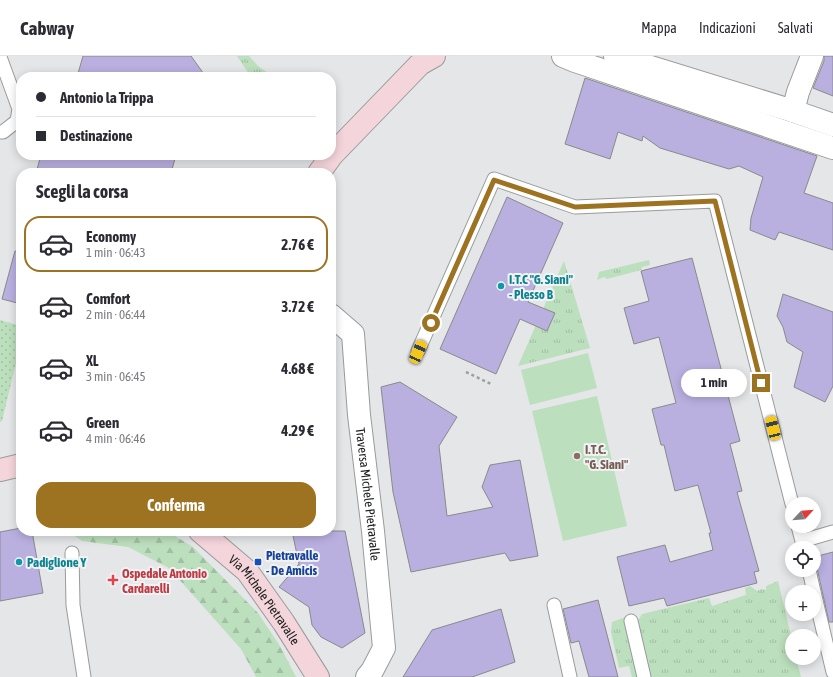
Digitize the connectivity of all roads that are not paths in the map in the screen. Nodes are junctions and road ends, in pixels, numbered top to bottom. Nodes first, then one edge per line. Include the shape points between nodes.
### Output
1 (434, 56) edge
2 (563, 56) edge
3 (615, 56) edge
4 (812, 56) edge
5 (0, 57) edge
6 (16, 101) edge
7 (793, 111) junction
8 (16, 122) edge
9 (833, 125) edge
10 (0, 132) edge
11 (833, 148) edge
12 (336, 151) edge
13 (336, 319) edge
14 (336, 328) edge
15 (418, 352) dead end
16 (16, 466) edge
17 (0, 470) edge
18 (790, 497) edge
19 (833, 532) edge
20 (206, 536) edge
21 (810, 541) edge
22 (72, 553) dead end
23 (554, 606) dead end
24 (631, 620) dead end
25 (821, 621) edge
26 (833, 672) edge
27 (84, 677) edge
28 (318, 677) edge
29 (361, 677) edge
30 (367, 677) edge
31 (570, 677) edge
32 (644, 677) edge

1 - 12 main road via 420,64
2 - 11 street
3 - 7 street
4 - 7 street
5 - 6 lane
7 - 9 street
8 - 10 lane
13 - 30 street, Traversa Michele Pietravalle via 353,334 384,648
14 - 29 street, Traversa Michele Pietravalle via 347,337 380,648
15 - 18 lane via 494,180 575,207 715,201
16 - 17 main road
19 - 21 lane
20 - 28 main road, Via Michele Pietravalle via 247,572 284,623
22 - 27 lane via 73,605
23 - 31 lane
24 - 32 lane
25 - 26 lane

